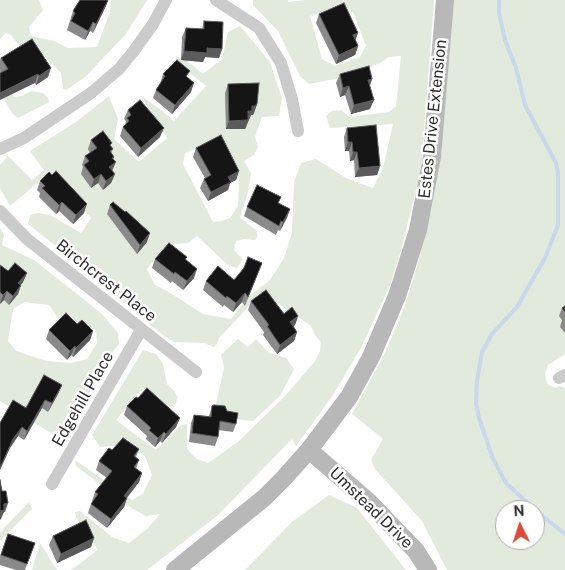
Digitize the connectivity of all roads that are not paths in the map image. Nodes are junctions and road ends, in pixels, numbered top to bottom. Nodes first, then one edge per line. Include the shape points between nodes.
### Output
1 (166, 0) edge
2 (216, 0) edge
3 (445, 0) edge
4 (298, 131) dead end
5 (0, 149) edge
6 (0, 211) edge
7 (142, 330) junction
8 (196, 372) dead end
9 (309, 450) junction
10 (52, 484) dead end
11 (175, 570) edge
12 (428, 570) edge

1 - 5 street via 134,52 119,68 91,93 24,138
2 - 4 street via 259,28 281,63
3 - 9 main road, Estes Drive Extension via 432,157 418,230 398,296 371,357 349,397
6 - 7 street, Birchcrest Place via 27,239
7 - 8 street, Birchcrest Place
7 - 10 street, Edgehill Place
9 - 11 main road, Estes Drive Extension via 264,498
9 - 12 main road, Umstead Drive via 369,502 416,551

